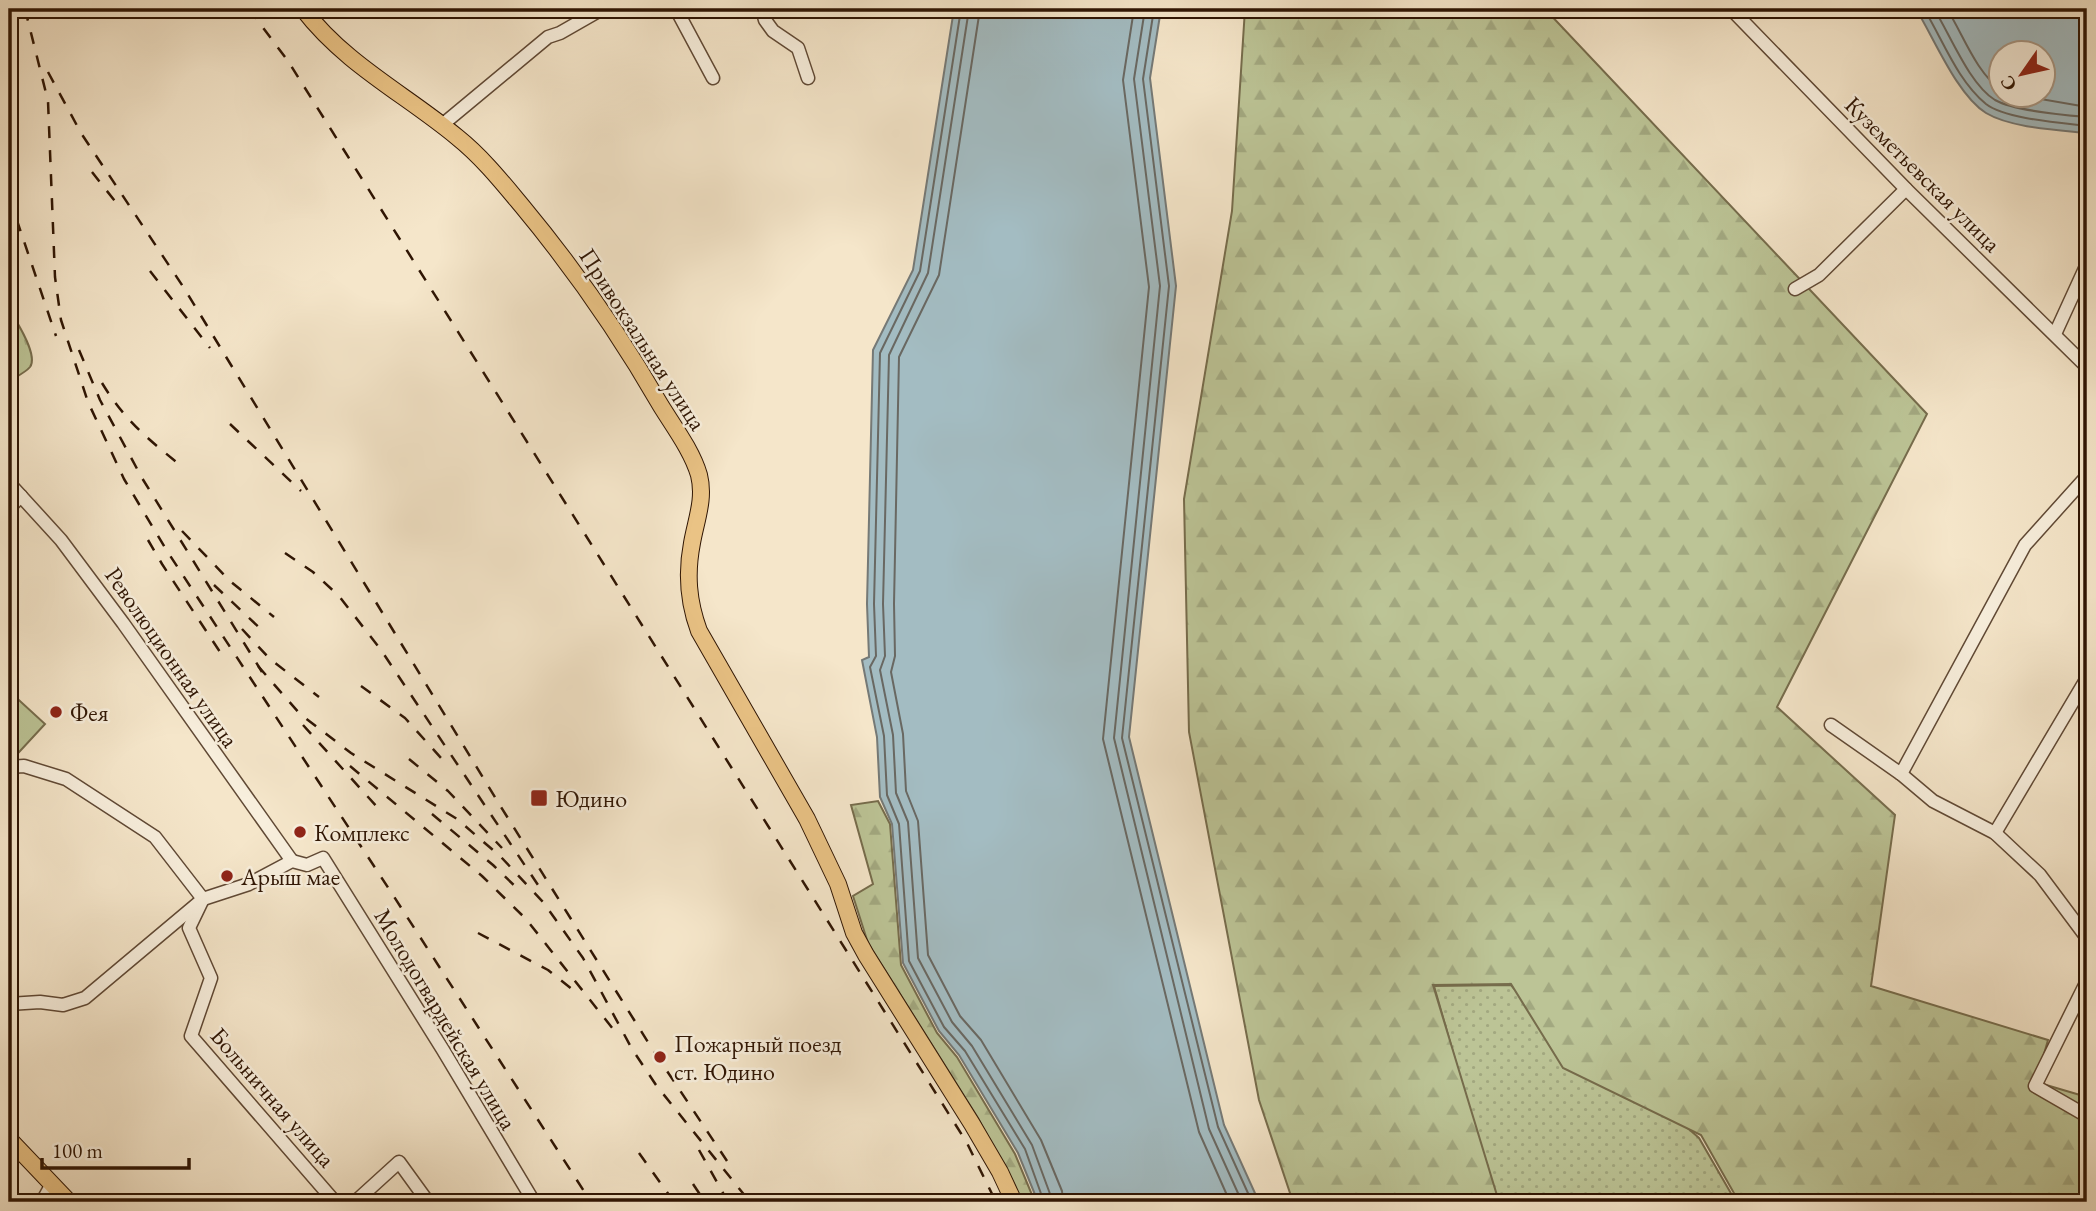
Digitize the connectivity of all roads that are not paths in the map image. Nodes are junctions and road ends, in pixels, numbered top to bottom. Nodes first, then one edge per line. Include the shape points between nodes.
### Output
1 (303, 9) edge
2 (602, 9) edge
3 (676, 9) edge
4 (762, 9) edge
5 (1731, 9) edge
6 (713, 78) dead end
7 (808, 78) dead end
8 (442, 125) junction
9 (1906, 189) junction
10 (2087, 264) edge
11 (1795, 289) dead end
12 (2055, 334) junction
13 (2087, 367) edge
14 (2087, 476) edge
15 (9, 483) edge
16 (21, 496) junction
17 (9, 508) edge
18 (2087, 678) edge
19 (1831, 725) dead end
20 (9, 767) edge
21 (1901, 774) junction
22 (1995, 833) junction
23 (292, 862) junction
24 (203, 899) junction
25 (2087, 938) edge
26 (2087, 981) edge
27 (9, 1004) edge
28 (2087, 1116) edge
29 (9, 1139) edge
30 (52, 1184) junction
31 (41, 1202) edge
32 (69, 1202) edge
33 (335, 1202) edge
34 (355, 1202) edge
35 (428, 1202) edge
36 (534, 1202) edge
37 (1014, 1202) edge

1 - 8 main road, Привокзальная улица via 360,66
2 - 8 street via 548,37
3 - 6 street
4 - 7 street via 773,31 798,48
5 - 9 street, Куземетьевская улица
8 - 37 main road, Привокзальная улица via 492,170 568,261 611,323 691,458 699,475 701,505 690,551 688,587 699,631 807,819 866,956 972,1124
9 - 11 street via 1819,275
9 - 12 street, Куземетьевская улица
10 - 12 street
12 - 13 street, Куземетьевская улица
14 - 21 street via 2025,545
15 - 16 street, Революционная улица
16 - 17 street
16 - 23 street, Революционная улица via 61,540 123,623
18 - 22 street
19 - 21 street
20 - 24 street via 24,766 66,779 155,838
21 - 22 street via 1933,800
22 - 25 street via 2040,875
23 - 24 street via 249,884
23 - 36 street, Молодогвардейская улица via 307,865 323,858
24 - 27 street via 85,998 63,1005
24 - 33 street, Больничная улица via 189,928 211,978 191,1036
26 - 28 street via 2035,1086
29 - 30 main road
30 - 31 street
30 - 32 main road
34 - 35 street via 399,1162

